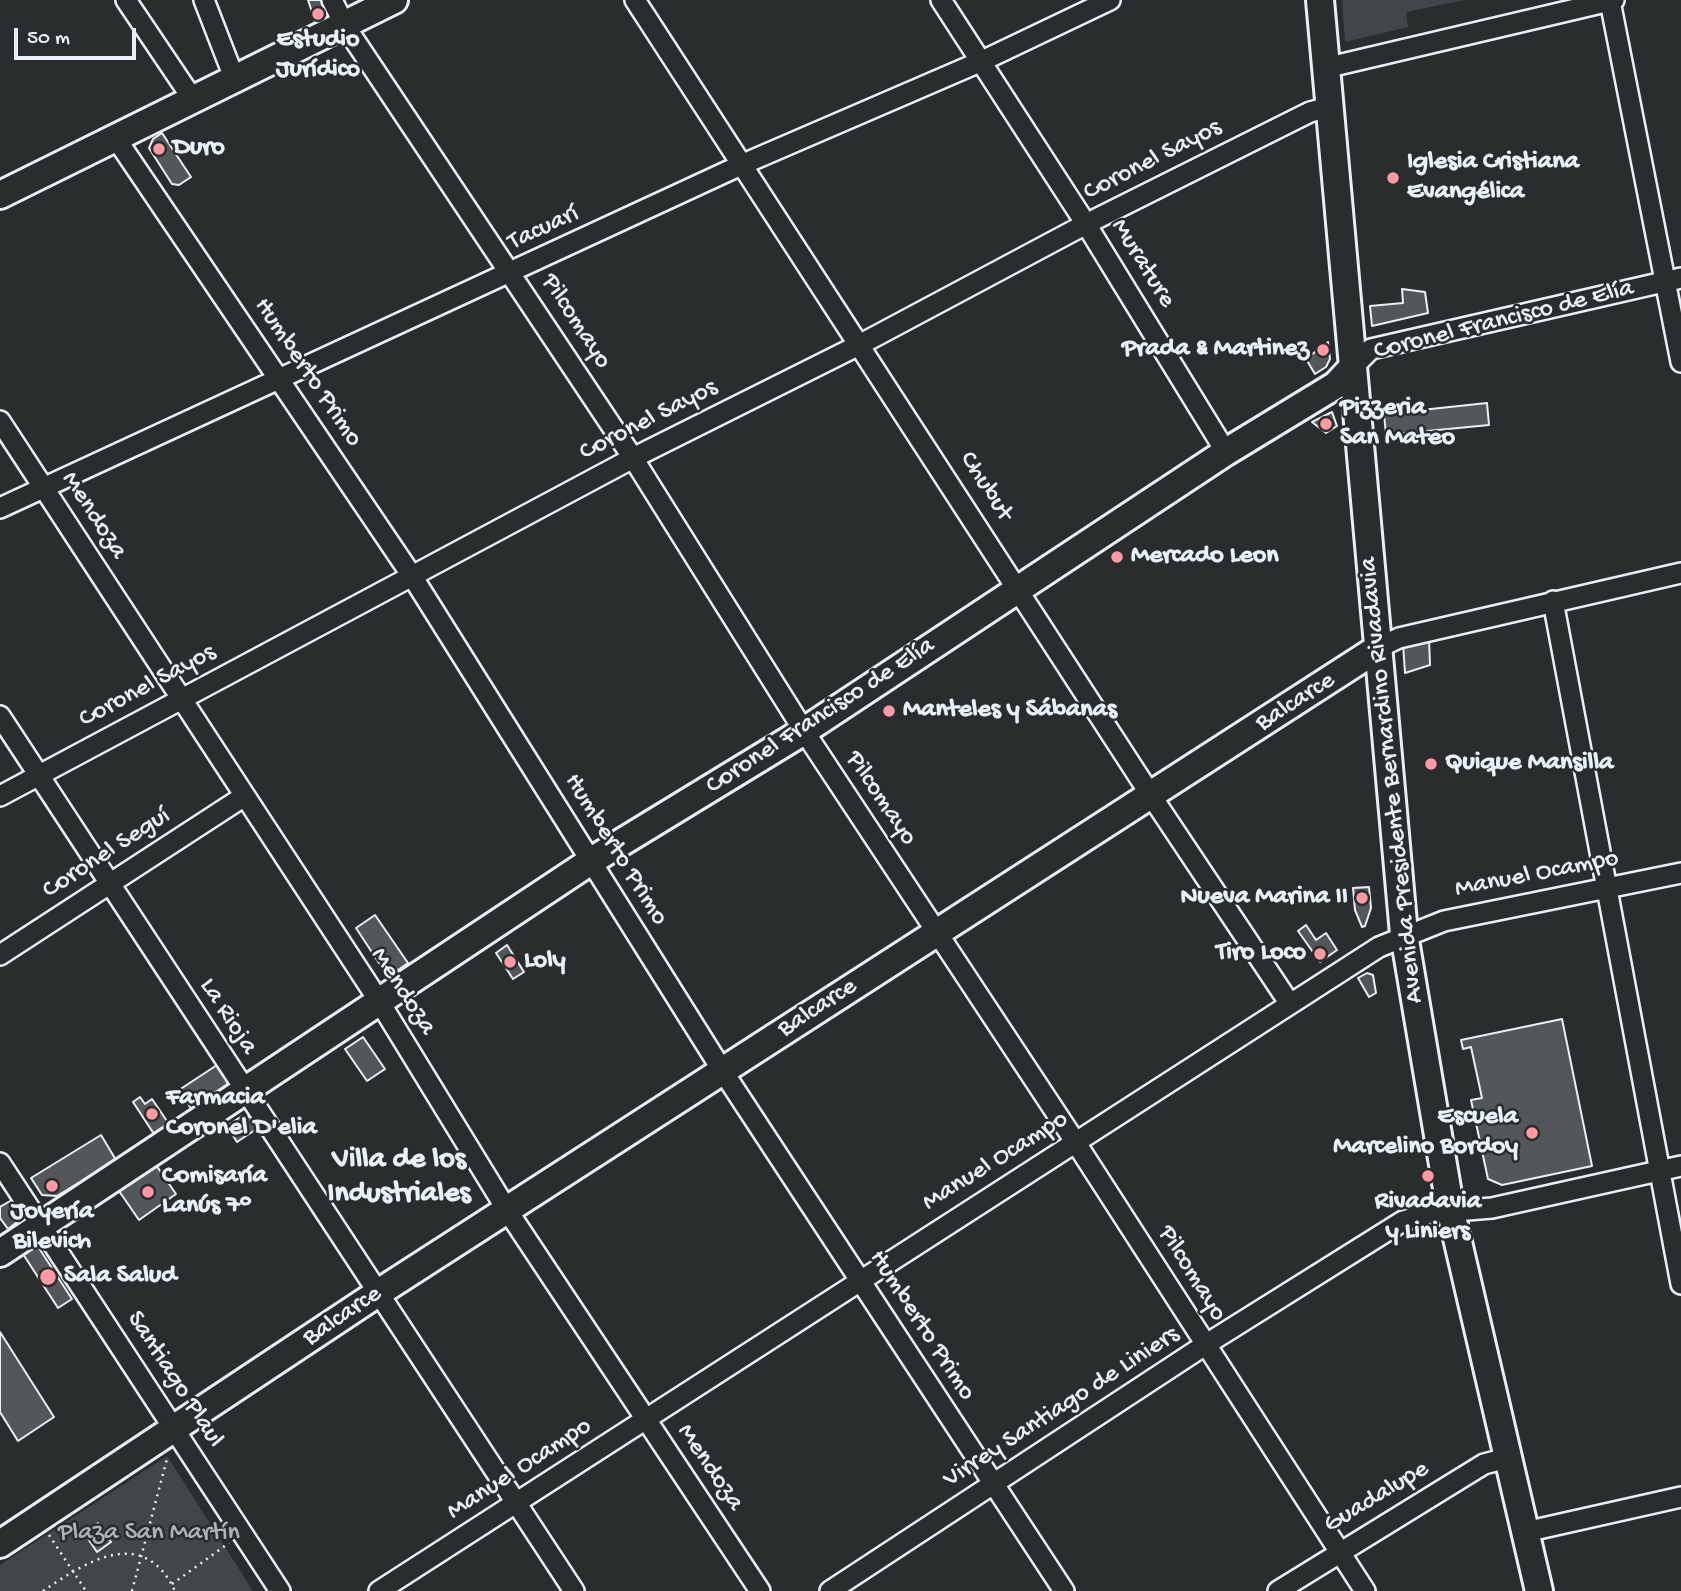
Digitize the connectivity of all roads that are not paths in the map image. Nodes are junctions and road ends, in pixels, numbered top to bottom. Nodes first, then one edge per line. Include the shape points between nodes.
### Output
1 (126, 0) edge
2 (204, 0) edge
3 (332, 0) edge
4 (394, 0) edge
5 (635, 0) edge
6 (941, 0) edge
7 (1110, 0) edge
8 (1320, 0) edge
9 (1612, 0) edge
10 (345, 26) junction
11 (982, 61) junction
12 (1325, 68) junction
13 (235, 80) junction
14 (194, 101) junction
15 (1329, 107) junction
16 (117, 140) junction
17 (741, 165) junction
18 (0, 195) edge
19 (1086, 224) junction
20 (512, 273) junction
21 (1673, 280) edge
22 (861, 344) junction
23 (1681, 362) edge
24 (1351, 369) junction
25 (280, 380) junction
26 (0, 421) edge
27 (1226, 452) junction
28 (633, 458) junction
29 (43, 488) junction
30 (0, 508) edge
31 (1681, 573) edge
32 (412, 576) junction
33 (1020, 589) junction
34 (1553, 601) junction
35 (1380, 647) junction
36 (180, 700) junction
37 (0, 716) edge
38 (804, 731) junction
39 (38, 775) junction
40 (0, 796) edge
41 (243, 797) junction
42 (1152, 797) junction
43 (591, 861) junction
44 (1681, 873) edge
45 (108, 884) junction
46 (1606, 888) junction
47 (937, 933) junction
48 (1404, 934) junction
49 (0, 955) edge
50 (379, 1002) junction
51 (1290, 1004) junction
52 (722, 1070) junction
53 (245, 1092) junction
54 (1076, 1143) junction
55 (0, 1163) edge
56 (1681, 1166) edge
57 (1659, 1171) junction
58 (507, 1210) junction
59 (1451, 1212) junction
60 (42, 1226) junction
61 (0, 1253) edge
62 (859, 1280) junction
63 (1681, 1284) edge
64 (378, 1293) junction
65 (1205, 1345) junction
66 (646, 1420) junction
67 (175, 1430) junction
68 (1507, 1458) junction
69 (994, 1485) junction
70 (1681, 1497) edge
71 (516, 1505) junction
72 (1525, 1532) junction
73 (0, 1544) edge
74 (1339, 1552) junction
75 (280, 1591) edge
76 (379, 1591) edge
77 (573, 1591) edge
78 (760, 1591) edge
79 (830, 1591) edge
80 (1064, 1591) edge
81 (1278, 1591) edge
82 (1365, 1591) edge
83 (1539, 1591) edge

1 - 14 street
2 - 13 street
3 - 10 street, Pilcomayo
4 - 10 street
5 - 17 street, Chubut
6 - 11 street, Murature
7 - 11 street, Tacuarí
8 - 12 street, Avenida Presidente Bernardino Rivadavia
9 - 12 street
9 - 21 street
10 - 13 street
10 - 20 street, Pilcomayo
11 - 17 street, Tacuarí
11 - 19 street, Murature
12 - 15 street, Avenida Presidente Bernardino Rivadavia
13 - 14 street
14 - 16 street
15 - 19 street, Coronel Sayos via 1310,111
15 - 24 street, Avenida Presidente Bernardino Rivadavia
16 - 18 street
16 - 25 street, Humberto Primo
17 - 20 street, Tacuarí
17 - 22 street, Chubut
19 - 22 street, Coronel Sayos
19 - 27 street, Murature
20 - 25 street, Tacuarí
20 - 28 street, Pilcomayo
21 - 23 street
21 - 24 street, Coronel Francisco de Elía via 1371,349
22 - 28 street, Coronel Sayos
22 - 33 street, Chubut
24 - 27 street, Coronel Francisco de Elía via 1336,384
24 - 35 street, Avenida Presidente Bernardino Rivadavia
25 - 29 street, Tacuarí
25 - 32 street, Humberto Primo
26 - 29 street, Mendoza
27 - 33 street, Coronel Francisco de Elía
28 - 32 street, Coronel Sayos
28 - 38 street, Pilcomayo
29 - 30 street, Tacuarí
29 - 36 street, Mendoza
31 - 34 street, Balcarce
32 - 36 street, Coronel Sayos
32 - 43 street, Humberto Primo
33 - 38 street, Coronel Francisco de Elía
33 - 42 street, Chubut
34 - 35 street, Balcarce via 1399,638
34 - 46 street
35 - 42 street, Balcarce
35 - 48 street, Avenida Presidente Bernardino Rivadavia
36 - 39 street, Coronel Sayos
36 - 41 street, Mendoza
37 - 39 street, La Rioja
38 - 43 street, Coronel Francisco de Elía
38 - 47 street, Pilcomayo
39 - 40 street, Coronel Sayos
39 - 45 street, La Rioja
41 - 45 street, Coronel Seguí
41 - 50 street, Mendoza
42 - 47 street, Balcarce
42 - 51 street, Chubut
43 - 50 street, Coronel Francisco de Elía
43 - 52 street, Humberto Primo
44 - 46 street, Manuel Ocampo
45 - 49 street, Coronel Seguí
45 - 53 street, La Rioja
46 - 48 street, Manuel Ocampo via 1444,921
46 - 57 street
47 - 52 street, Balcarce
47 - 54 street, Pilcomayo
48 - 51 street, Manuel Ocampo
48 - 59 street, Avenida Presidente Bernardino Rivadavia
50 - 53 street, Coronel Francisco de Elía
50 - 58 street, Mendoza
51 - 54 street, Manuel Ocampo
52 - 58 street, Balcarce
52 - 62 street, Humberto Primo
53 - 60 street, Coronel Francisco de Elía
53 - 64 street, La Rioja
54 - 62 street, Manuel Ocampo
54 - 65 street, Pilcomayo
55 - 60 street, Santiago Plaul
56 - 57 street, Virrey Santiago de Liniers
57 - 59 street, Virrey Santiago de Liniers via 1492,1208
57 - 63 street
58 - 64 street, Balcarce
58 - 66 street, Mendoza
59 - 65 street, Virrey Santiago de Liniers via 1403,1221
59 - 68 street, Avenida Presidente Bernardino Rivadavia
60 - 61 street, Coronel Francisco de Elía
60 - 67 street, Santiago Plaul
62 - 66 street, Manuel Ocampo
62 - 69 street, Humberto Primo
64 - 67 street, Balcarce
64 - 71 street, La Rioja
65 - 69 street, Virrey Santiago de Liniers
65 - 74 street, Pilcomayo
66 - 71 street, Manuel Ocampo
66 - 78 street, Mendoza
67 - 73 street, Balcarce
67 - 75 street, Santiago Plaul
68 - 72 street, Avenida Presidente Bernardino Rivadavia
68 - 74 street, Guadalupe via 1484,1464
69 - 79 street, Virrey Santiago de Liniers
69 - 80 street, Humberto Primo
70 - 72 street
71 - 76 street, Manuel Ocampo
71 - 77 street, La Rioja
72 - 83 street, Avenida Presidente Bernardino Rivadavia
74 - 81 street, Guadalupe
74 - 82 street, Pilcomayo

